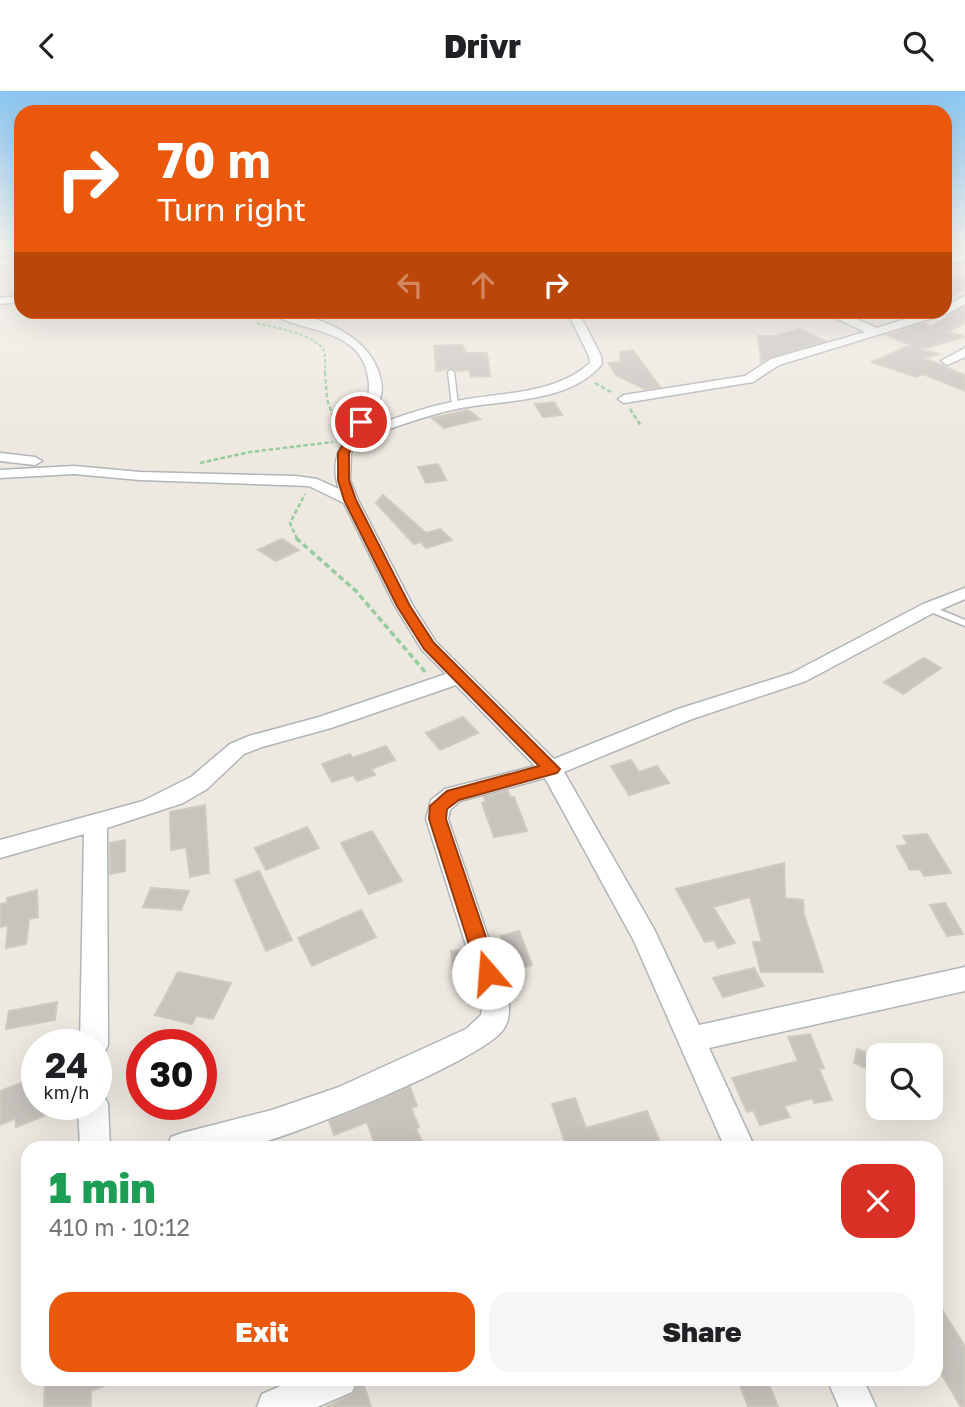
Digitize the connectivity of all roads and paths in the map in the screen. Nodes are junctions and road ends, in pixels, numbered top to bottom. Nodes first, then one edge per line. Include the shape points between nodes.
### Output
1 (269, 319) edge
2 (274, 319) edge
3 (577, 319) edge
4 (844, 319) edge
5 (917, 319) edge
6 (876, 331) junction
7 (965, 352) edge
8 (947, 361) dead end
9 (451, 372) dead end
10 (624, 399) dead end
11 (455, 405) junction
12 (352, 437) junction
13 (0, 457) edge
14 (193, 465) dead end
15 (74, 470) junction
16 (0, 474) edge
17 (312, 482) junction
18 (350, 500) junction
19 (965, 593) edge
20 (929, 608) junction
21 (965, 623) edge
22 (447, 681) junction
23 (551, 769) junction
24 (96, 823) junction
25 (0, 849) edge
26 (965, 979) edge
27 (94, 1029) edge
28 (689, 1040) junction
29 (94, 1120) edge
30 (95, 1141) edge
31 (210, 1141) edge
32 (737, 1141) edge
33 (323, 1386) edge
34 (848, 1386) edge
35 (275, 1407) edge
36 (858, 1407) edge

1 - 14 path via 324,352 327,399 341,440
2 - 12 street via 340,333 369,361 375,395
3 - 11 street via 595,356 590,371 551,387
4 - 6 street
5 - 6 street
6 - 10 street via 775,362 749,379
7 - 8 street
9 - 11 lane
11 - 12 street
12 - 18 street via 342,465
13 - 15 street via 51,461
15 - 16 street
15 - 17 street
17 - 18 street
17 - 22 path via 290,523 298,540
18 - 22 street
19 - 20 street
20 - 21 lane
20 - 23 street via 799,677 685,714
22 - 23 street
22 - 24 street via 256,741 237,749 200,783 175,797
23 - 28 street via 645,937
23 - 31 street via 453,795 439,806 437,819 496,999 494,1021 476,1038 344,1099
24 - 25 street
24 - 27 street
26 - 28 street
28 - 32 street
29 - 30 street
33 - 35 street
34 - 36 street

